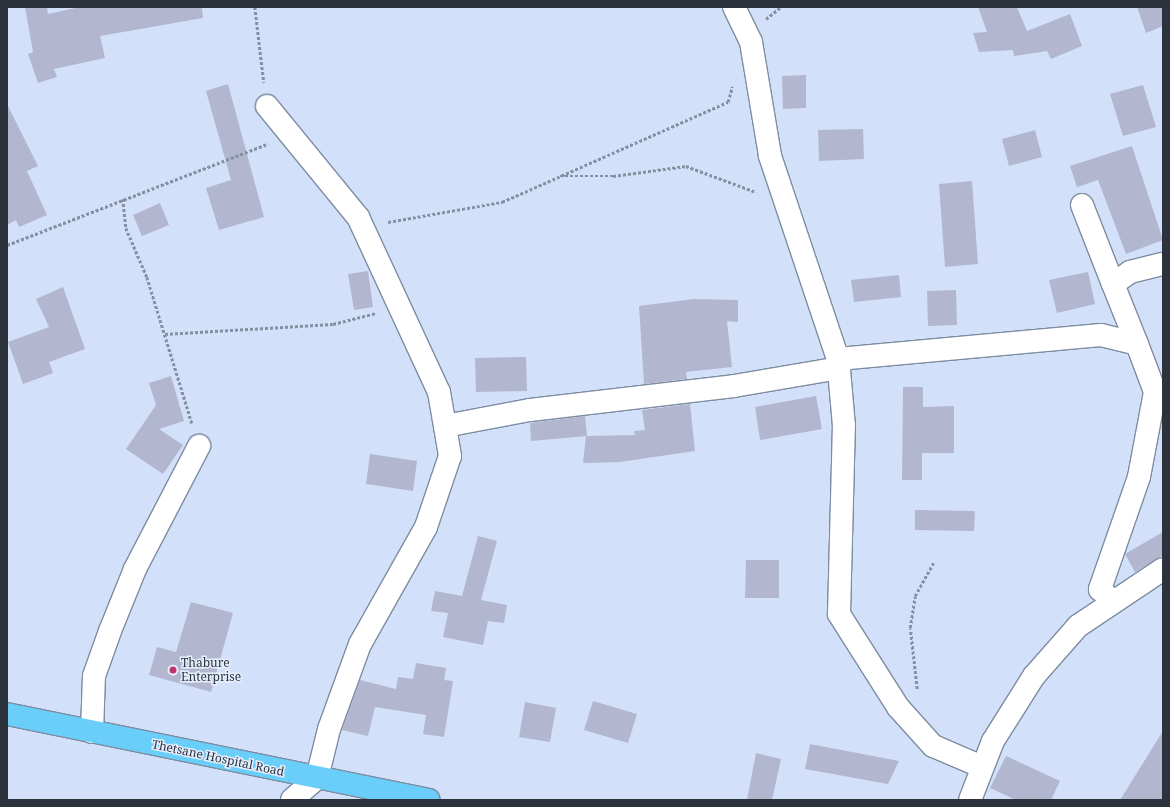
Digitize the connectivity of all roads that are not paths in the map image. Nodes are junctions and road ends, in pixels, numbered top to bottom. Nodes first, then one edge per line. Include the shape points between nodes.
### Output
1 (734, 7) edge
2 (267, 106) road end
3 (1082, 205) dead end
4 (1163, 264) edge
5 (1113, 284) junction
6 (1137, 344) junction
7 (839, 363) junction
8 (445, 426) junction
9 (199, 446) road end
10 (1163, 568) edge
11 (1112, 601) junction
12 (7, 714) edge
13 (92, 732) junction
14 (980, 766) junction
15 (317, 778) junction
16 (292, 800) edge
17 (428, 800) edge
18 (970, 800) edge

1 - 7 street via 751,42 770,156
2 - 8 street via 358,217 439,392
3 - 5 street
4 - 5 street via 1130,272
5 - 6 street
6 - 7 street via 1101,335
6 - 11 street via 1154,392 1139,477 1100,589
7 - 8 street via 734,386 530,410
7 - 14 street via 844,426 844,516 839,614 898,707 933,746
8 - 15 street via 450,456 426,527 360,644 329,729
9 - 13 street via 135,569 110,631 94,676
10 - 11 street
11 - 14 street via 1078,626 1034,676
12 - 13 main road, Thetsane Hospital Road
13 - 15 main road, Thetsane Hospital Road
14 - 18 street
15 - 16 street
15 - 17 main road, Thetsane Hospital Road

